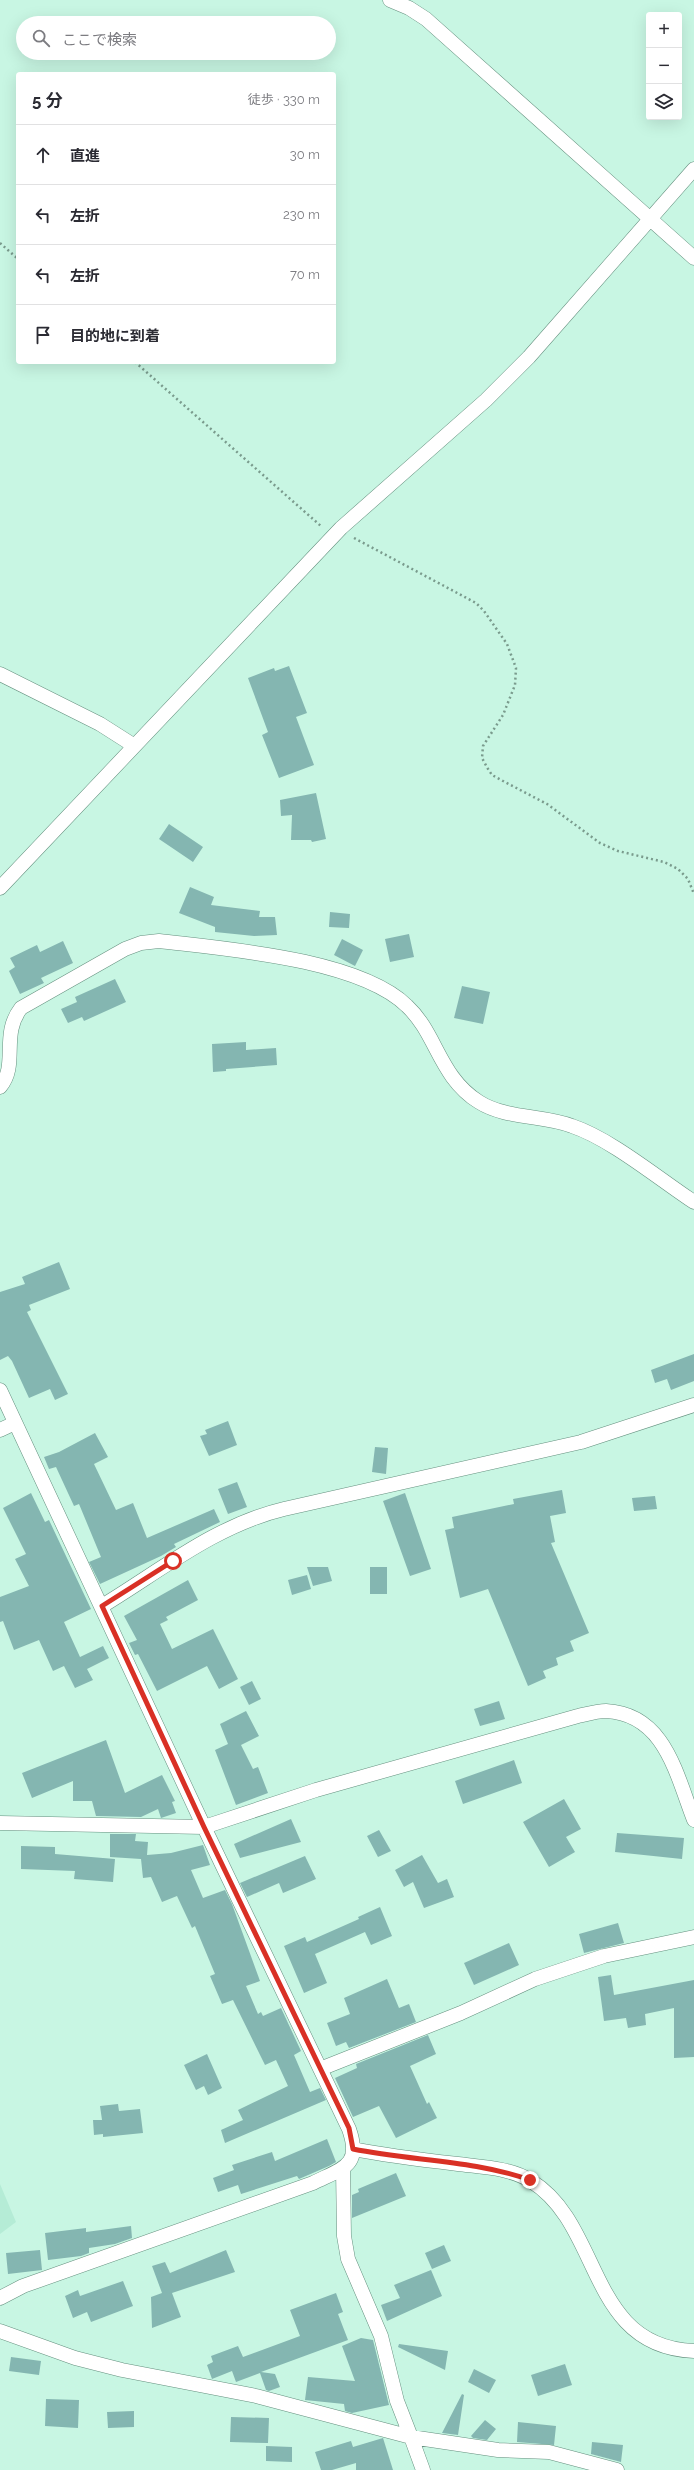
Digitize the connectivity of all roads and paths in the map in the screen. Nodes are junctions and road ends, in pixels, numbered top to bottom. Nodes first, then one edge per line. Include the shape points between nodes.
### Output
1 (390, 0) edge
2 (694, 169) edge
3 (650, 219) junction
4 (0, 243) edge
5 (16, 257) edge
6 (694, 258) edge
7 (137, 364) edge
8 (337, 532) junction
9 (0, 674) edge
10 (133, 745) junction
11 (0, 888) edge
12 (694, 894) edge
13 (0, 1087) edge
14 (694, 1202) edge
15 (0, 1390) edge
16 (694, 1405) edge
17 (15, 1423) junction
18 (0, 1430) edge
19 (102, 1606) junction
20 (694, 1820) edge
21 (0, 1824) edge
22 (204, 1827) junction
23 (694, 1937) edge
24 (320, 2069) junction
25 (353, 2149) junction
26 (344, 2168) junction
27 (0, 2298) edge
28 (0, 2331) edge
29 (694, 2351) edge
30 (411, 2437) junction
31 (423, 2470) edge
32 (617, 2470) edge

1 - 3 street via 426,19
2 - 3 street
3 - 6 street
3 - 8 street via 529,357 491,396
4 - 5 path
7 - 8 path
8 - 10 street
8 - 12 path via 348,534 476,604 507,644 514,660 516,674 503,715 483,746 482,758 492,775 547,804 600,843 618,851 678,868 688,879
9 - 10 street via 100,724
10 - 11 street
13 - 14 street via 7,1074 11,1021 21,1008 125,949 141,943 159,941 323,965 368,982 406,1004 420,1021 452,1078 477,1101 500,1111 552,1120 581,1129 603,1140
15 - 17 street
16 - 19 street via 581,1442 284,1509 246,1520 173,1561
17 - 18 street
17 - 19 street
19 - 22 street
20 - 22 street via 668,1754 657,1734 639,1720 621,1713 604,1711 578,1716 316,1790
21 - 22 street
22 - 24 street
23 - 24 street via 604,1956 535,1979 461,2013
24 - 25 street via 349,2128
25 - 26 street via 352,2161
25 - 29 street via 494,2169 530,2180 556,2202 570,2223 612,2306 623,2319 650,2341
26 - 27 street via 281,2196 22,2286
26 - 30 street via 344,2236 348,2260 381,2336 397,2401
28 - 30 street via 75,2358 122,2370 256,2396
30 - 31 street
30 - 32 street via 498,2450 549,2452

